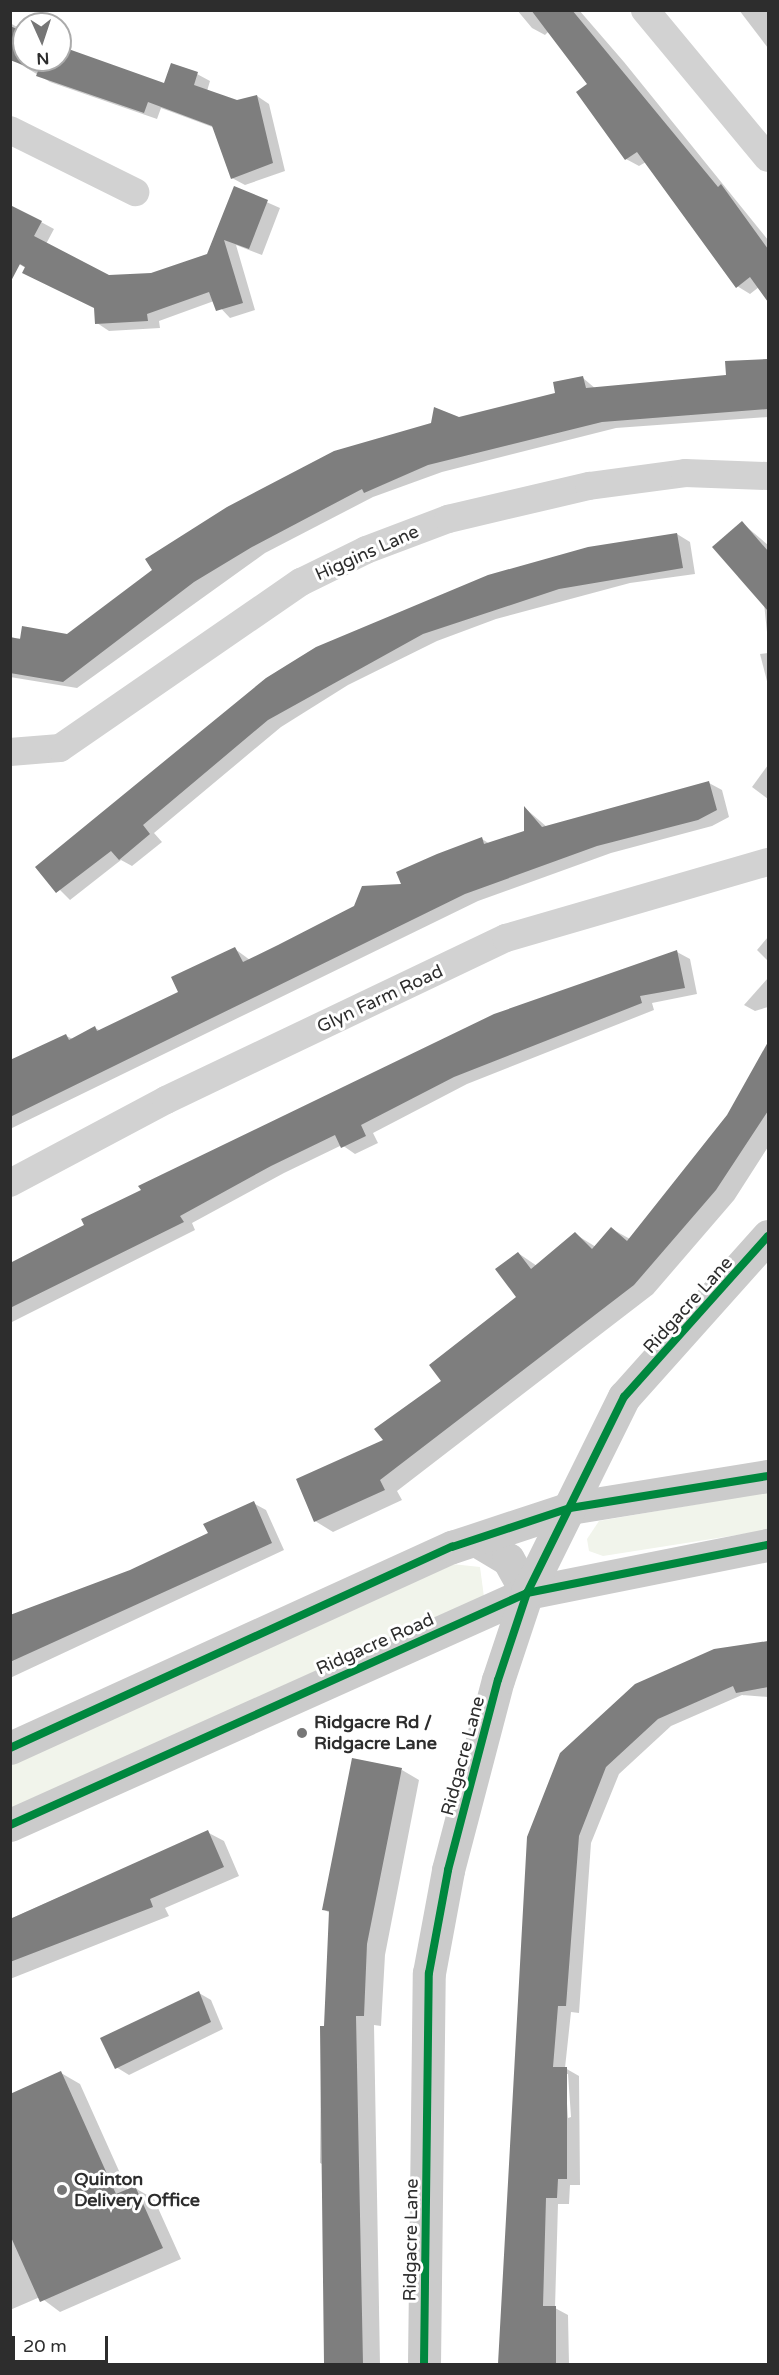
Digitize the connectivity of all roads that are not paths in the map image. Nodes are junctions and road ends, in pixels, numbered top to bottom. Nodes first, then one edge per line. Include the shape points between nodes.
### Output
1 (645, 10) edge
2 (10, 130) edge
3 (768, 158) edge
4 (135, 192) dead end
5 (768, 476) edge
6 (10, 752) edge
7 (768, 862) edge
8 (10, 1183) edge
9 (768, 1236) edge
10 (768, 1476) edge
11 (570, 1508) junction
12 (476, 1540) junction
13 (768, 1545) edge
14 (599, 1575) junction
15 (527, 1593) junction
16 (10, 1748) edge
17 (10, 1825) edge
18 (424, 2364) edge

1 - 3 street
2 - 4 street
5 - 6 street, Higgins Lane via 685,473 589,486 448,519 366,549 301,582 60,748
7 - 8 street, Glyn Farm Road via 506,939 166,1100
9 - 11 street, Ridgacre Lane via 624,1397
10 - 11 street
11 - 12 street
11 - 14 street via 569,1551
11 - 15 street, Ridgacre Lane
12 - 15 street via 508,1559
12 - 16 street
13 - 14 street, Ridgacre Road
14 - 15 street, Ridgacre Road
15 - 17 street, Ridgacre Road
15 - 18 street, Ridgacre Lane via 451,1859 429,1973

